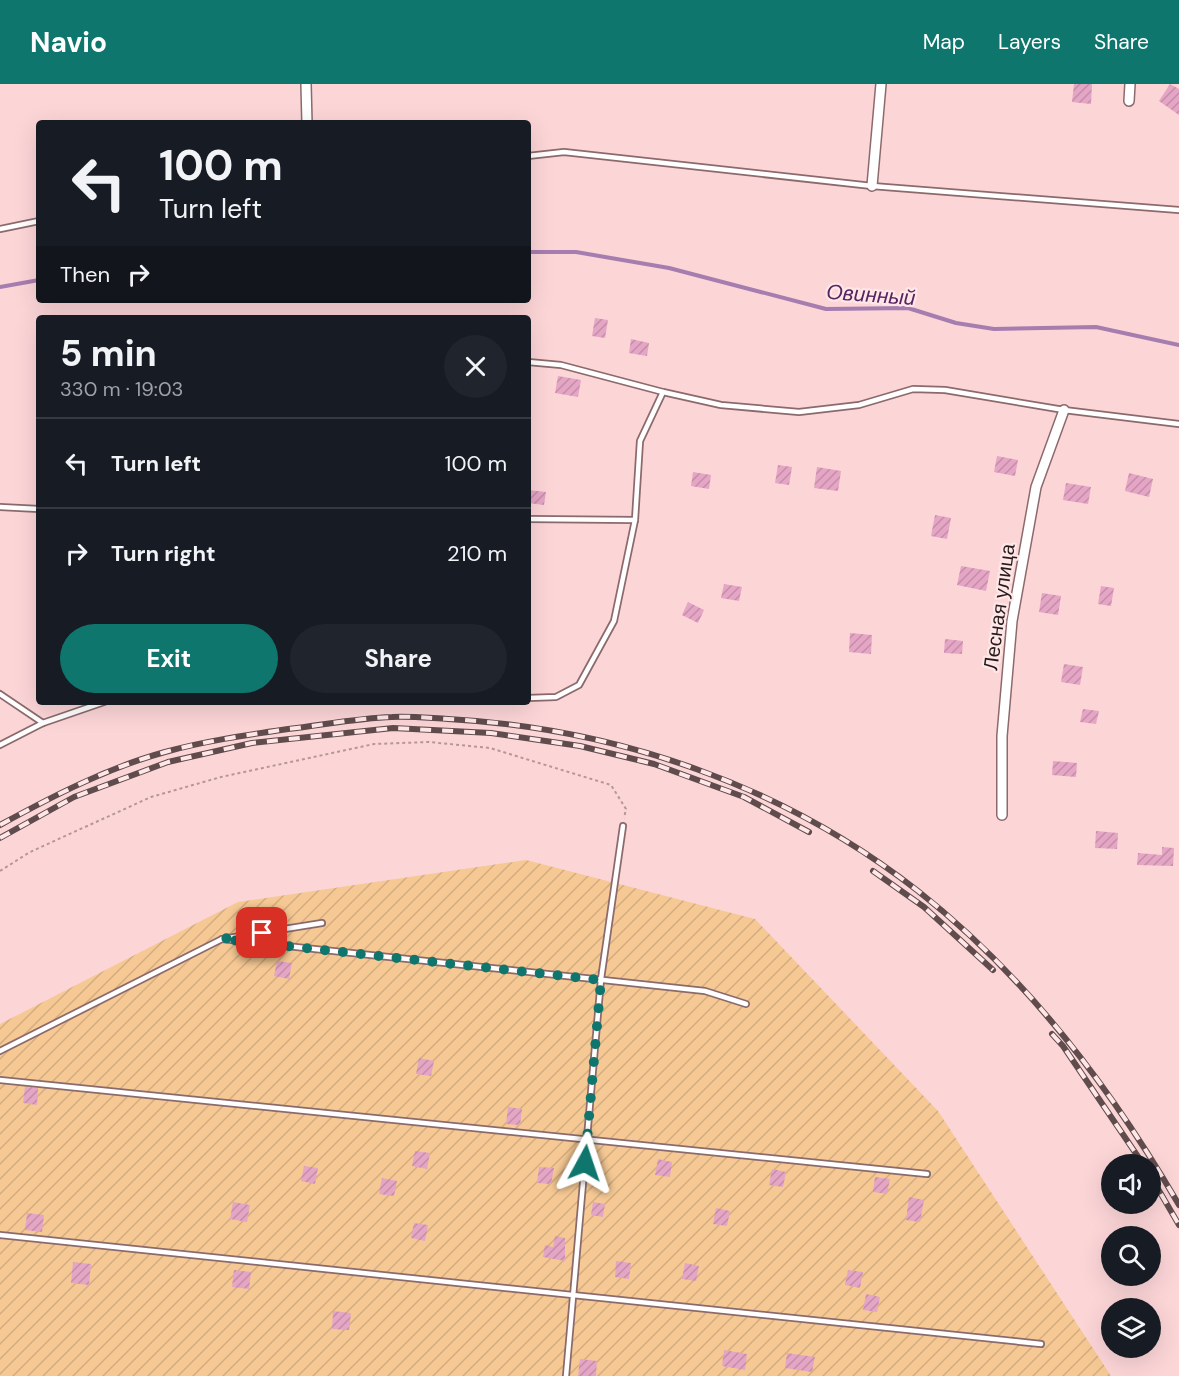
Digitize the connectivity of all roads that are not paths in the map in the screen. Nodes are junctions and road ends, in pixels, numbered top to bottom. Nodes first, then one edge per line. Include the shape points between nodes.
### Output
1 (306, 84) edge
2 (881, 84) edge
3 (1130, 84) edge
4 (1129, 102) dead end
5 (307, 120) edge
6 (531, 156) edge
7 (872, 186) junction
8 (1179, 210) edge
9 (36, 222) edge
10 (0, 229) edge
11 (531, 362) edge
12 (663, 392) junction
13 (1064, 410) junction
14 (1179, 424) edge
15 (0, 507) edge
16 (36, 509) edge
17 (531, 519) edge
18 (635, 520) junction
19 (0, 694) edge
20 (531, 698) edge
21 (95, 705) edge
22 (43, 723) junction
23 (0, 745) edge
24 (1002, 815) dead end
25 (622, 826) road end
26 (322, 923) dead end
27 (222, 939) junction
28 (601, 980) junction
29 (746, 1004) dead end
30 (0, 1051) edge
31 (0, 1080) edge
32 (587, 1140) junction
33 (927, 1174) dead end
34 (0, 1235) edge
35 (573, 1297) junction
36 (1041, 1344) dead end
37 (566, 1376) edge

1 - 5 street
2 - 7 street
3 - 4 street
6 - 7 lane via 564,152
7 - 8 lane
9 - 10 lane
11 - 12 lane via 561,365
12 - 13 lane via 721,405 799,412 860,405 913,389 1004,398
12 - 18 lane via 640,441
13 - 14 lane
13 - 24 street, Лесная улица via 1035,487 1012,621 1002,736
15 - 16 lane
17 - 18 lane
18 - 20 lane via 619,605 590,669 579,685 556,697
19 - 22 lane
21 - 22 lane
22 - 23 lane
25 - 28 lane
26 - 27 lane
27 - 28 lane
27 - 30 lane
28 - 29 lane via 705,991
28 - 32 lane
31 - 32 lane
32 - 33 lane
32 - 35 lane
34 - 35 lane
35 - 36 lane
35 - 37 lane

